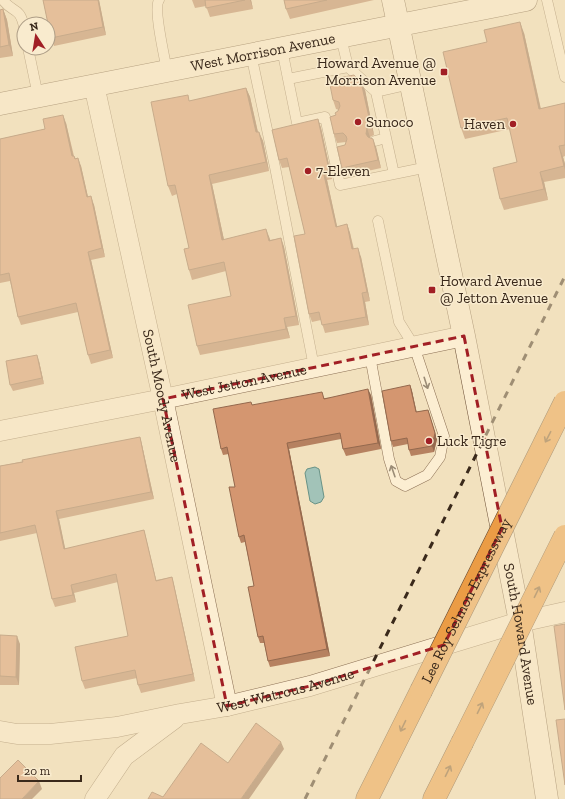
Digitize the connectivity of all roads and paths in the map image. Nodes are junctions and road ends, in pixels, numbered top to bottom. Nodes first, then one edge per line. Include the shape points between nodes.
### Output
1 (3, 0) edge
2 (393, 0) edge
3 (526, 0) edge
4 (547, 0) edge
5 (155, 1) edge
6 (20, 16) edge
7 (398, 26) junction
8 (341, 37) junction
9 (282, 48) junction
10 (251, 54) junction
11 (30, 56) edge
12 (348, 67) junction
13 (167, 71) junction
14 (565, 77) edge
15 (288, 80) junction
16 (411, 84) junction
17 (94, 85) junction
18 (376, 92) junction
19 (38, 96) junction
20 (0, 104) edge
21 (379, 106) junction
22 (368, 109) edge
23 (337, 115) edge
24 (325, 118) junction
25 (386, 138) junction
26 (375, 141) edge
27 (344, 148) edge
28 (332, 150) junction
29 (428, 167) junction
30 (394, 174) junction
31 (378, 221) dead end
32 (464, 336) junction
33 (414, 346) junction
34 (370, 356) junction
35 (314, 367) junction
36 (163, 399) junction
37 (565, 402) edge
38 (0, 431) edge
39 (565, 536) edge
40 (565, 612) edge
41 (520, 622) junction
42 (227, 706) junction
43 (180, 714) junction
44 (0, 731) edge
45 (96, 799) edge
46 (367, 799) edge
47 (434, 799) edge
48 (547, 799) edge

1 - 6 lane via 19,12
2 - 7 main road, South Howard Avenue
3 - 7 main road, West Morrison Avenue
4 - 14 lane
5 - 13 lane
7 - 8 main road, West Morrison Avenue
7 - 16 main road, South Howard Avenue
8 - 9 main road, West Morrison Avenue
8 - 12 lane
9 - 10 main road, West Morrison Avenue
9 - 15 lane
10 - 13 main road, West Morrison Avenue
10 - 35 lane
11 - 19 lane
12 - 15 lane
12 - 18 lane
13 - 17 main road, West Morrison Avenue
15 - 24 lane via 297,123
16 - 18 lane
16 - 29 main road, South Howard Avenue
17 - 19 main road, West Morrison Avenue
17 - 36 street, South Moody Avenue
18 - 21 lane
19 - 20 main road, West Morrison Avenue
21 - 22 lane
21 - 25 lane
23 - 24 lane
24 - 28 lane
25 - 26 lane
25 - 30 lane
27 - 28 lane
28 - 30 lane via 340,185
29 - 30 lane
29 - 32 main road, South Howard Avenue
31 - 33 lane via 399,322
32 - 33 street, West Jetton Avenue
32 - 41 main road, South Howard Avenue
33 - 34 street, West Jetton Avenue
33 -> 34 lane via 444,436 440,457 427,475 405,486 396,481 389,459
34 - 35 street, West Jetton Avenue
35 - 36 street, West Jetton Avenue
36 - 38 street, West Jetton Avenue
36 - 42 street, South Moody Avenue
37 -> 46 highway, Lee Roy Selmon Expressway, bridge
47 -> 39 highway, bridge
40 - 41 street, West Watrous Avenue
41 - 42 street, West Watrous Avenue via 310,686
41 - 48 main road, South Howard Avenue
42 - 43 street, West Watrous Avenue
43 - 44 street, West Watrous Avenue via 117,727 50,734
43 - 45 street via 124,756

